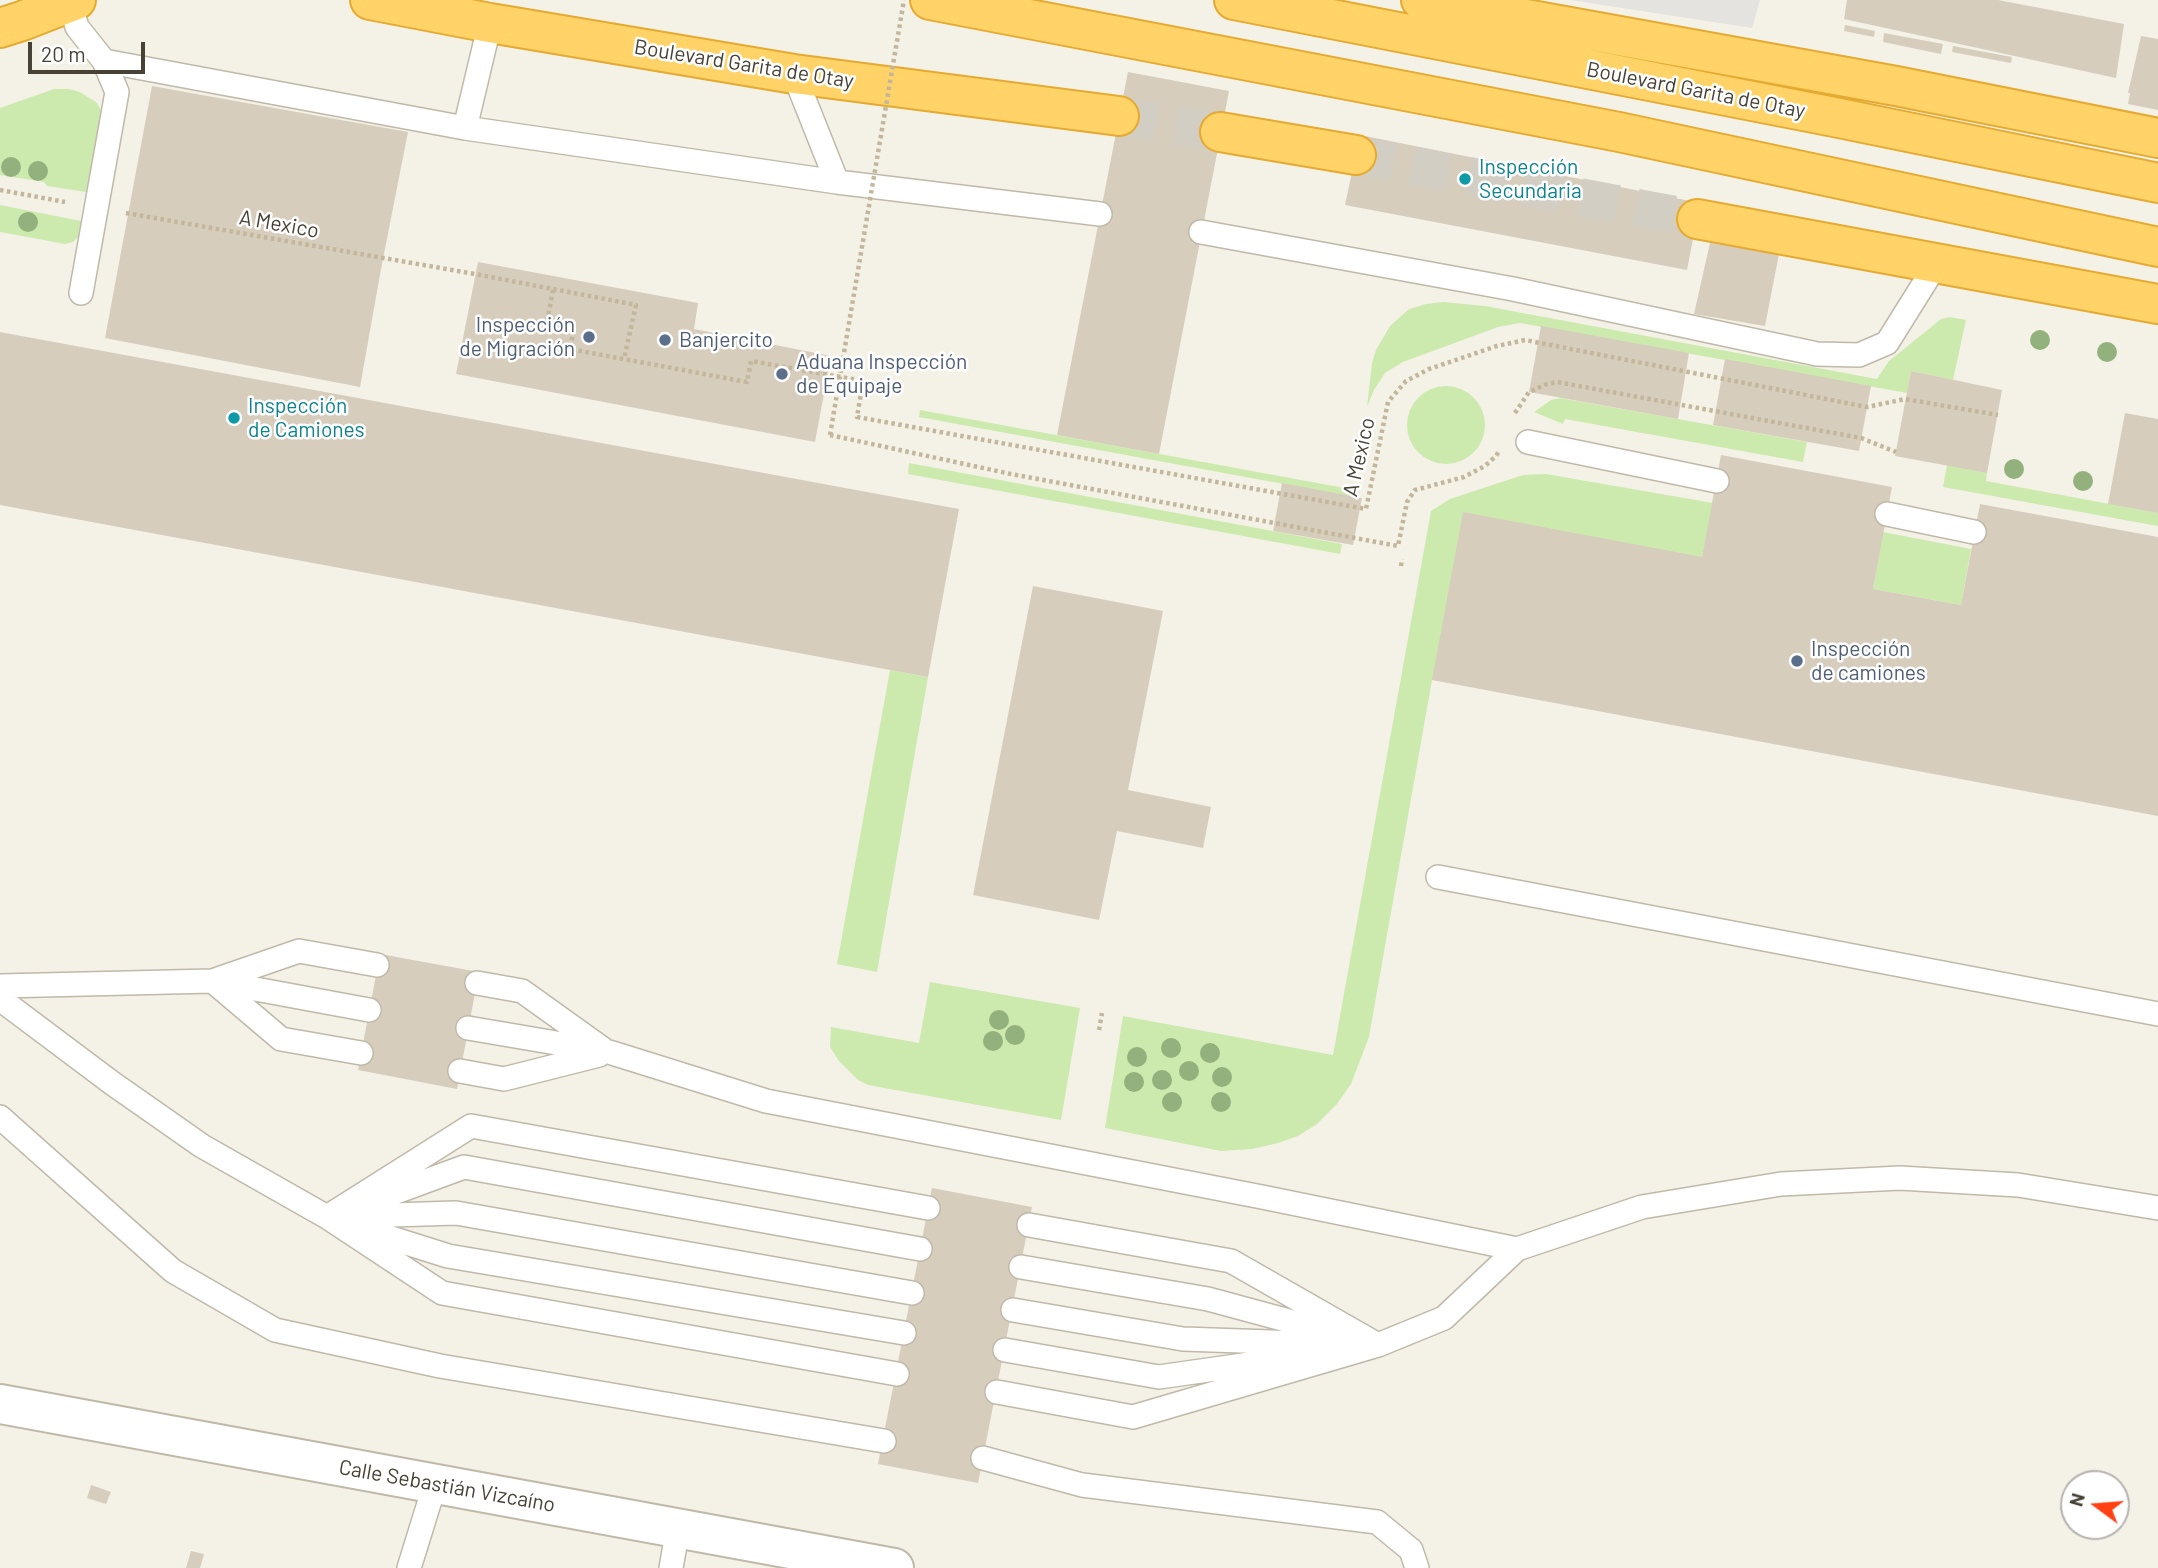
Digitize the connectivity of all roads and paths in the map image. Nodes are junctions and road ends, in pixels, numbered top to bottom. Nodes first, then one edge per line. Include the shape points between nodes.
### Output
1 (370, 0) edge
2 (904, 0) edge
3 (930, 0) edge
4 (1234, 0) edge
5 (1421, 0) edge
6 (73, 1) edge
7 (490, 23) junction
8 (0, 28) edge
9 (104, 61) junction
10 (794, 74) junction
11 (1119, 116) tunnel mouth
12 (465, 128) junction
13 (1220, 132) tunnel mouth
14 (2158, 138) edge
15 (1356, 155) tunnel mouth
16 (837, 182) junction
17 (2158, 183) edge
18 (0, 190) edge
19 (97, 208) junction
20 (1100, 214) dead end
21 (1697, 219) tunnel mouth
22 (1201, 232) dead end
23 (2158, 247) edge
24 (1937, 263) junction
25 (553, 290) junction
26 (81, 293) dead end
27 (2158, 304) edge
28 (624, 359) junction
29 (1998, 415) dead end
30 (1512, 418) dead end
31 (1528, 442) dead end
32 (1503, 443) dead end
33 (1896, 452) dead end
34 (1717, 481) dead end
35 (1887, 514) dead end
36 (1974, 532) dead end
37 (1402, 559) dead end
38 (1401, 566) dead end
39 (1438, 877) dead end
40 (377, 964) dead end
41 (212, 981) junction
42 (477, 983) dead end
43 (0, 986) edge
44 (0, 999) edge
45 (369, 1010) dead end
46 (1102, 1013) dead end
47 (2158, 1014) edge
48 (468, 1028) dead end
49 (1099, 1030) dead end
50 (609, 1052) junction
51 (361, 1053) dead end
52 (460, 1071) dead end
53 (0, 1117) edge
54 (928, 1208) dead end
55 (2158, 1208) edge
56 (327, 1217) junction
57 (1029, 1225) dead end
58 (920, 1249) dead end
59 (1517, 1249) junction
60 (1021, 1267) dead end
61 (912, 1293) dead end
62 (1013, 1310) dead end
63 (904, 1333) dead end
64 (1378, 1345) junction
65 (1005, 1350) dead end
66 (897, 1374) dead end
67 (997, 1392) dead end
68 (0, 1404) edge
69 (884, 1441) dead end
70 (983, 1458) dead end
71 (435, 1484) junction
72 (678, 1528) junction
73 (409, 1568) edge
74 (671, 1568) edge
75 (894, 1568) edge
76 (1417, 1568) edge

1 - 7 highway, Boulevard Garita de Otay
2 - 32 path, bridge via 830,435 1011,474 1398,546 1407,502 1415,490 1464,477 1485,466
3 - 23 highway via 1619,132
4 - 17 highway, Boulevard Garita de Otay
5 - 14 highway
6 - 8 highway
6 - 9 lane via 77,27
7 - 10 highway, Boulevard Garita de Otay
7 - 12 lane
9 - 12 lane
9 - 19 lane via 117,92
10 - 11 highway, Boulevard Garita de Otay
10 - 16 lane
12 - 16 lane
13 - 15 highway
16 - 20 lane
18 - 19 path, A Mexico
19 - 25 path, A Mexico
19 - 26 lane
21 - 24 highway
22 - 24 lane via 1513,289 1817,354 1859,355 1887,343
24 - 27 highway
25 - 28 path via 547,321 574,327 570,349
25 - 28 path, A Mexico via 636,305
28 - 29 path, A Mexico via 747,382 751,361 863,381 857,417 1366,509 1388,402 1406,381 1429,369 1525,340 1867,407 1905,399
30 - 33 path via 1529,392 1557,383 1861,438
31 - 34 lane
35 - 36 lane
37 - 38 path
39 - 47 lane
40 - 41 lane via 299,950
41 - 43 lane
41 - 45 lane
41 - 51 lane via 281,1039
42 - 50 lane via 522,991
44 - 56 lane via 202,1146
46 - 49 path
48 - 50 lane
50 - 52 lane via 504,1079
50 - 59 lane via 766,1101
53 - 69 lane via 173,1272 275,1331 440,1366
54 - 56 lane via 471,1126
55 - 59 lane via 2018,1185 1926,1179 1781,1184 1642,1207
56 - 58 lane via 464,1167
56 - 61 lane via 456,1213
56 - 63 lane via 449,1256
56 - 66 lane via 442,1293
57 - 64 lane via 1231,1261
59 - 64 lane via 1444,1318
60 - 64 lane via 1208,1299
62 - 64 lane via 1183,1339
64 - 65 lane via 1159,1377
64 - 67 lane via 1133,1417
68 - 71 street, Calle Sebastián Vizcaíno
70 - 76 lane via 1082,1485 1377,1522 1411,1550
71 - 72 street, Calle Sebastián Vizcaíno
71 - 73 lane
72 - 74 lane
72 - 75 street, Calle Sebastián Vizcaíno

